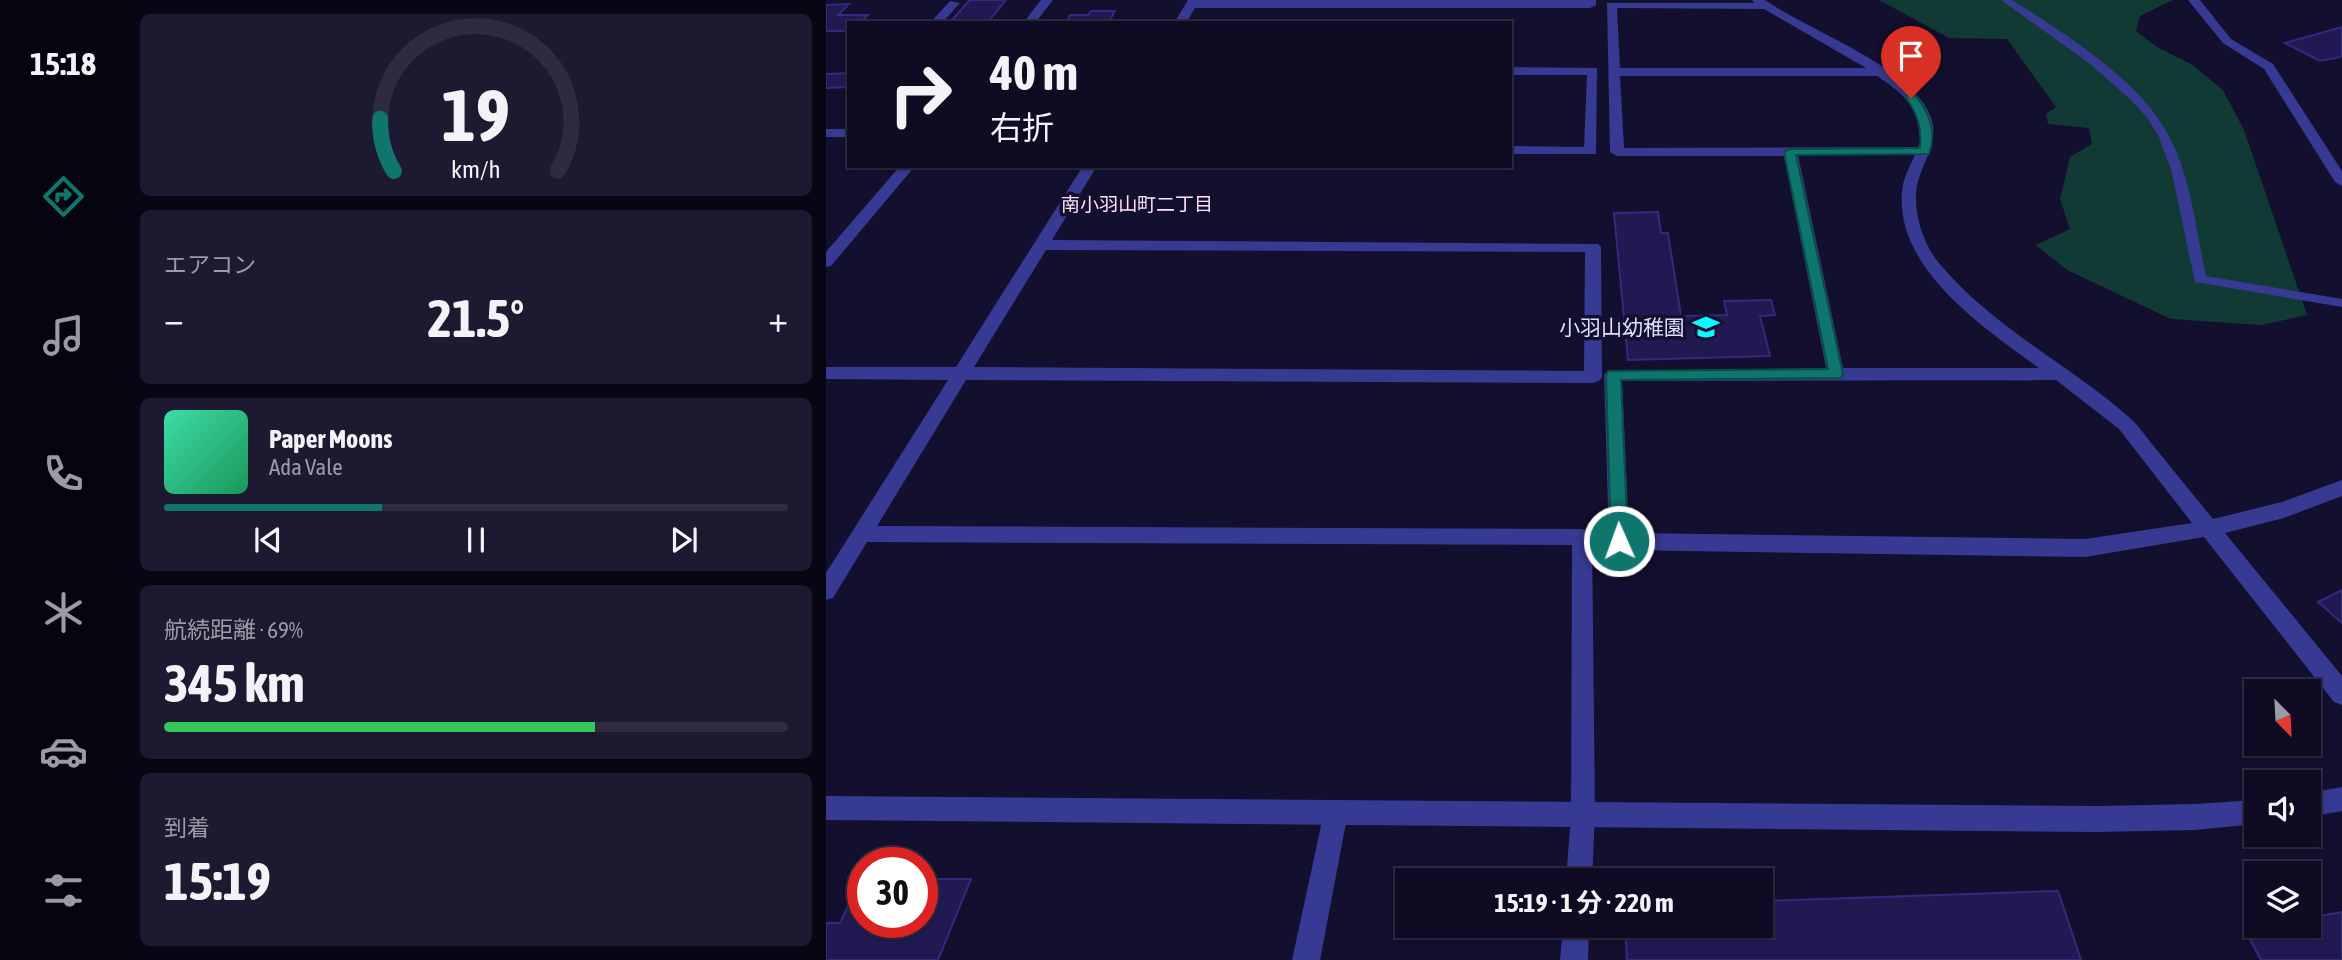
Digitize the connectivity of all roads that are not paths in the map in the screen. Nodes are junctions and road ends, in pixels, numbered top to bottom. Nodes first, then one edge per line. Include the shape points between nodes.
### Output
1 (1047, 0) edge
2 (1591, 0) edge
3 (2006, 0) edge
4 (2194, 0) edge
5 (1193, 2) edge
6 (1762, 3) edge
7 (954, 4) dead end
8 (938, 21) edge
9 (1031, 21) edge
10 (1181, 21) edge
11 (1512, 71) edge
12 (1614, 72) junction
13 (1879, 72) junction
14 (826, 132) edge
15 (847, 133) edge
16 (1512, 150) edge
17 (1790, 152) junction
18 (1925, 152) junction
19 (906, 168) edge
20 (1089, 168) edge
21 (2342, 182) edge
22 (1041, 245) junction
23 (826, 262) edge
24 (2342, 303) edge
25 (826, 373) edge
26 (1836, 374) junction
27 (2059, 374) junction
28 (960, 375) junction
29 (2342, 488) edge
30 (2211, 528) junction
31 (860, 534) junction
32 (826, 591) edge
33 (2342, 694) edge
34 (2342, 799) edge
35 (2321, 803) edge
36 (826, 808) edge
37 (1336, 812) junction
38 (2244, 813) edge
39 (1583, 814) junction
40 (1580, 868) edge
41 (1575, 938) edge
42 (1306, 960) edge
43 (1574, 960) edge

1 - 9 street
2 - 5 street via 1591,5
3 - 24 lane via 2120,85 2162,131 2200,279
4 - 21 street via 2227,41 2269,67
5 - 10 street
6 - 12 street via 1611,5
6 - 13 street
7 - 8 street
11 - 16 street via 1593,71 1591,151
12 - 13 street
12 - 17 street via 1617,152
13 - 18 street via 1921,109 1927,132
14 - 15 street
17 - 18 street
17 - 26 street
18 - 27 street via 1909,188 1918,244 1976,312
19 - 23 street
20 - 22 street
22 - 28 street
22 - 28 street via 1593,247 1593,377
25 - 28 street
26 - 27 street
26 - 30 street via 1614,375 1619,541 2085,548
27 - 30 street via 2125,424
28 - 31 street
29 - 30 street via 2284,510
30 - 33 street
31 - 32 street
31 - 39 street via 1582,537
34 - 35 street
36 - 37 street
37 - 39 street
37 - 42 street
38 - 39 street via 2098,819
39 - 40 street
41 - 43 street

